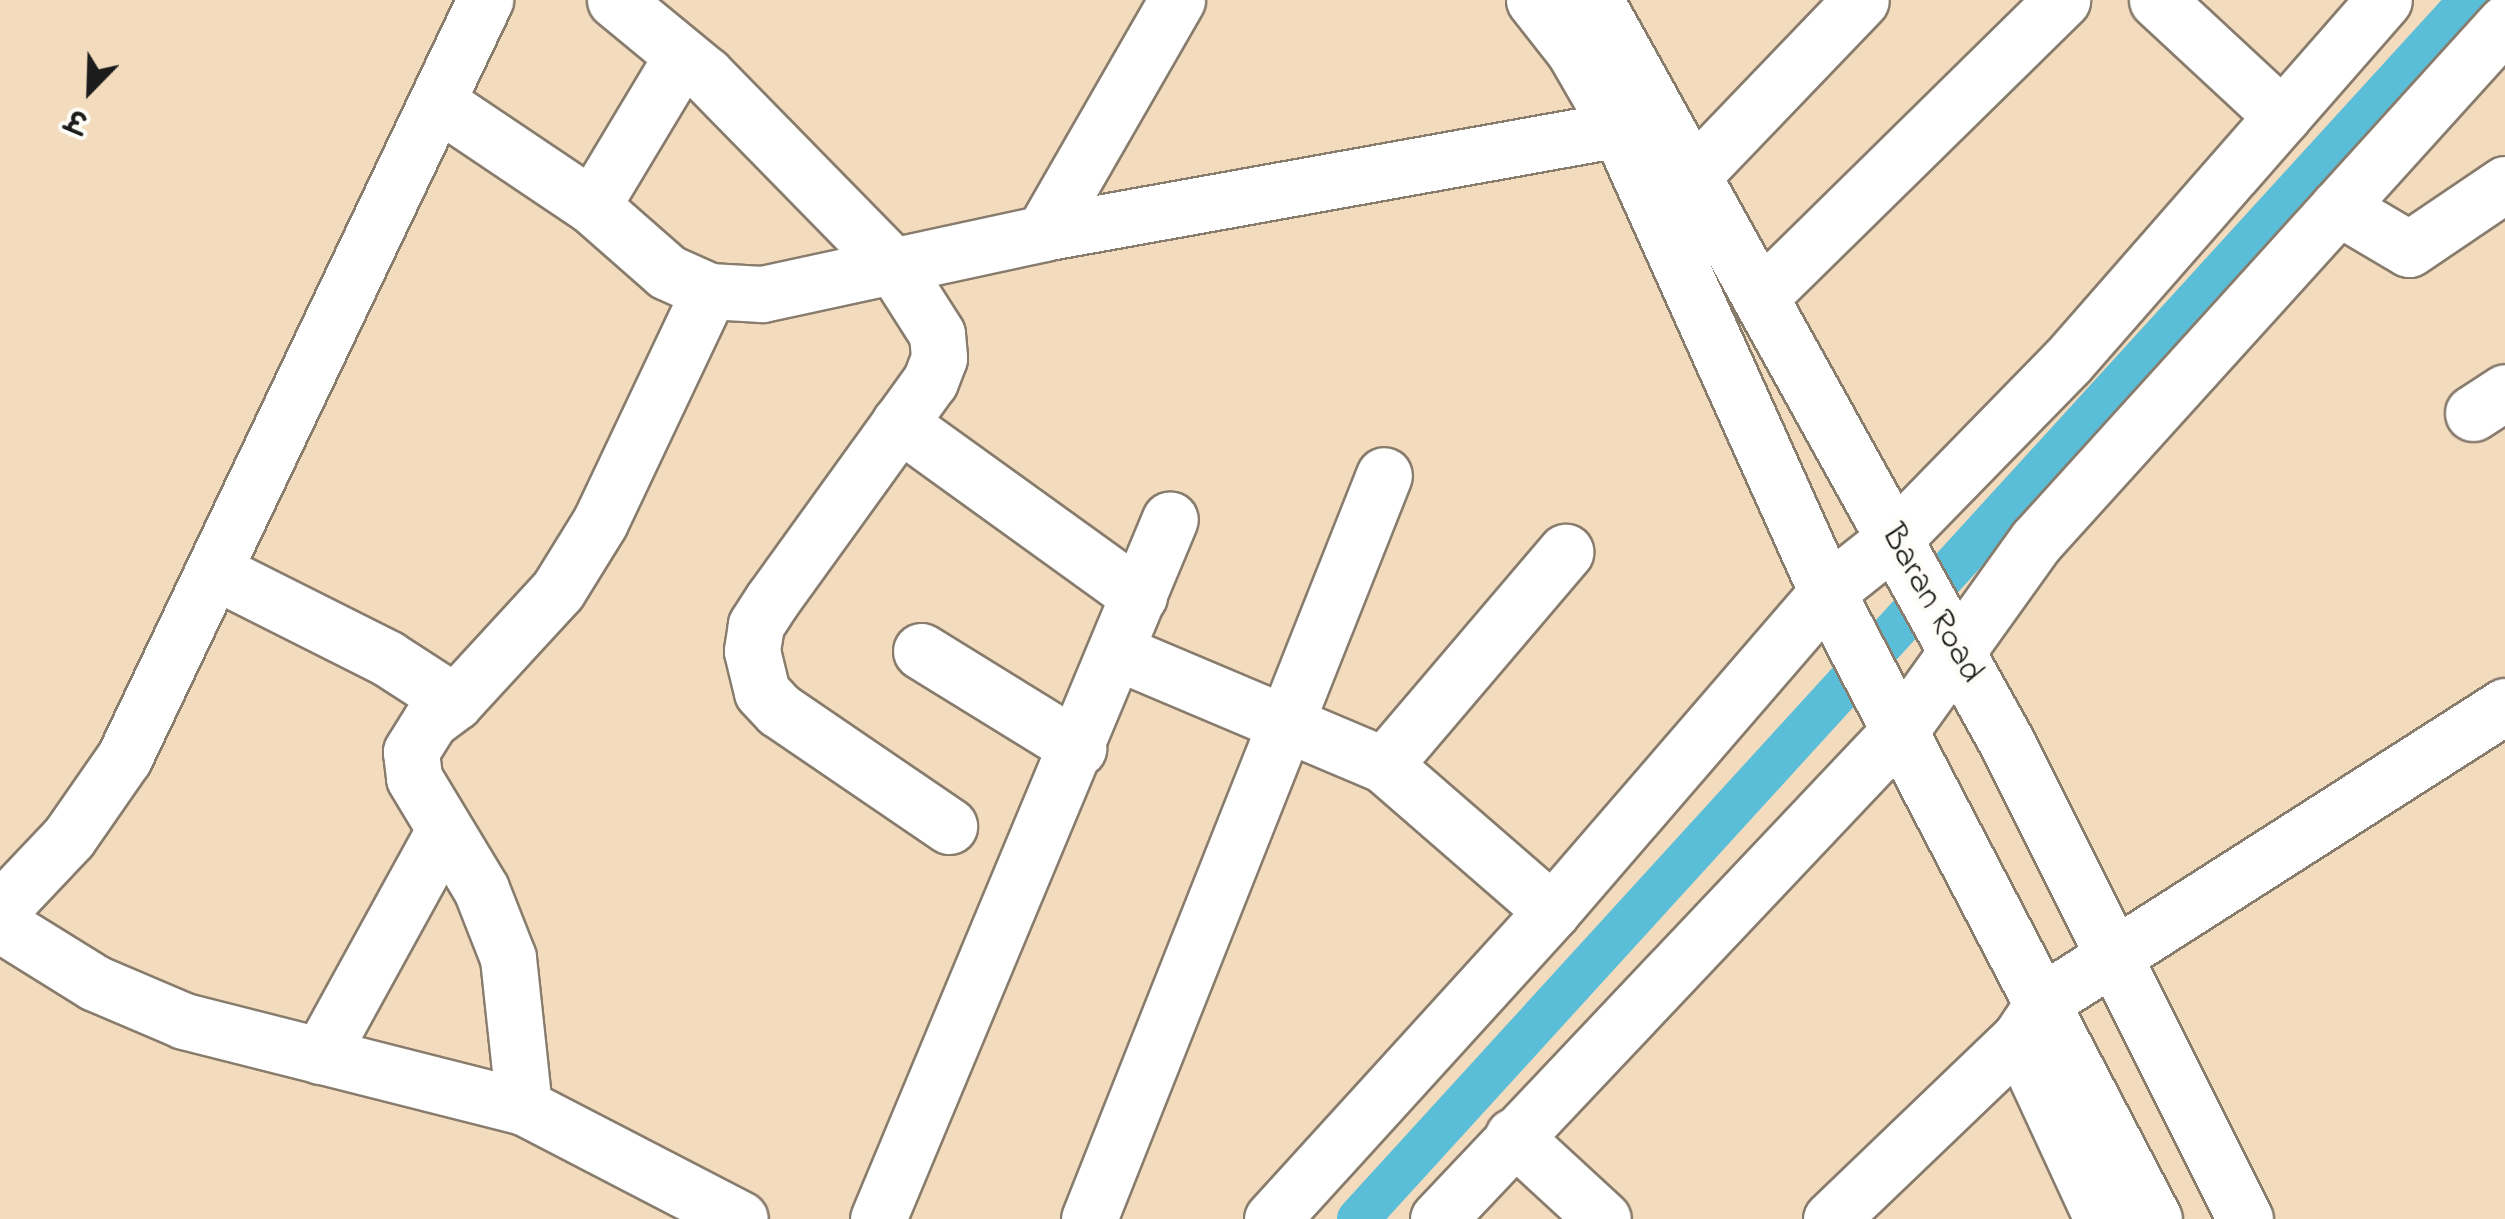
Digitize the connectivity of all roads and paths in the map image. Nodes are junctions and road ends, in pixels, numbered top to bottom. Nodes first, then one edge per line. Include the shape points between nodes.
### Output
1 (485, 0) edge
2 (615, 0) edge
3 (1177, 0) edge
4 (1534, 0) edge
5 (1596, 0) edge
6 (1861, 0) edge
7 (2062, 0) edge
8 (2157, 0) edge
9 (2384, 0) edge
10 (2505, 23) edge
11 (682, 56) junction
12 (437, 102) junction
13 (2282, 116) junction
14 (1618, 129) junction
15 (1696, 172) junction
16 (2505, 184) edge
17 (592, 206) junction
18 (2338, 207) junction
19 (1043, 232) junction
20 (895, 268) junction
21 (709, 291) junction
22 (1762, 294) junction
23 (899, 423) junction
24 (1384, 476) dead end
25 (1170, 520) dead end
26 (1900, 547) junction
27 (1566, 552) dead end
28 (214, 570) junction
29 (1138, 596) junction
30 (1836, 606) junction
31 (1950, 639) junction
32 (921, 651) dead end
33 (1117, 652) junction
34 (456, 702) junction
35 (2505, 706) edge
36 (1890, 709) junction
37 (1286, 724) junction
38 (1078, 748) junction
39 (1384, 765) junction
40 (949, 826) dead end
41 (444, 830) junction
42 (0, 910) edge
43 (1552, 912) junction
44 (0, 924) edge
45 (2115, 959) junction
46 (2032, 1020) junction
47 (320, 1056) junction
48 (524, 1107) junction
49 (1513, 1136) junction
50 (740, 1219) edge
51 (878, 1219) edge
52 (1089, 1219) edge
53 (1272, 1219) edge
54 (1438, 1219) edge
55 (1603, 1219) edge
56 (1831, 1219) edge
57 (2102, 1219) edge
58 (2154, 1219) edge
59 (2245, 1219) edge

1 - 12 street
2 - 11 street
3 - 19 street
4 - 14 street via 1574,52
5 - 15 street, Baran Road
6 - 15 street
7 - 22 street
8 - 13 street
9 - 13 street
10 - 18 street
11 - 17 street
11 - 20 street
12 - 17 street
12 - 28 street
13 - 26 street
14 - 19 street
14 - 30 street
15 - 22 street, Baran Road
16 - 18 street via 2409,250
17 - 21 street via 667,272
18 - 31 street
19 - 20 street
20 - 21 street via 762,294
20 - 23 street via 937,334 939,358
21 - 34 street via 600,522 558,590
22 - 26 street, Baran Road
23 - 29 street
23 - 40 street via 756,625 754,673 779,710
24 - 37 street
25 - 29 street
26 - 30 street
26 - 31 street, Baran Road
27 - 39 street
28 - 34 street via 387,658
28 - 42 street via 124,758 70,837
29 - 33 street
30 - 36 street
30 - 43 street
31 - 36 street
31 - 45 street, Baran Road
32 - 38 street
33 - 37 street
33 - 38 street
34 - 41 street via 430,721 412,752 414,778
35 - 45 street
36 - 46 street via 1994,918
36 - 49 street
37 - 39 street
37 - 52 street
38 - 51 street
39 - 43 street
41 - 47 street
41 - 48 street via 480,889 508,958
43 - 53 street
44 - 47 street via 96,983 184,1021
45 - 46 street
45 - 59 street, Baran Road
46 - 56 street
46 - 57 street
46 - 58 street
47 - 48 street
48 - 50 street
49 - 54 street
49 - 55 street

